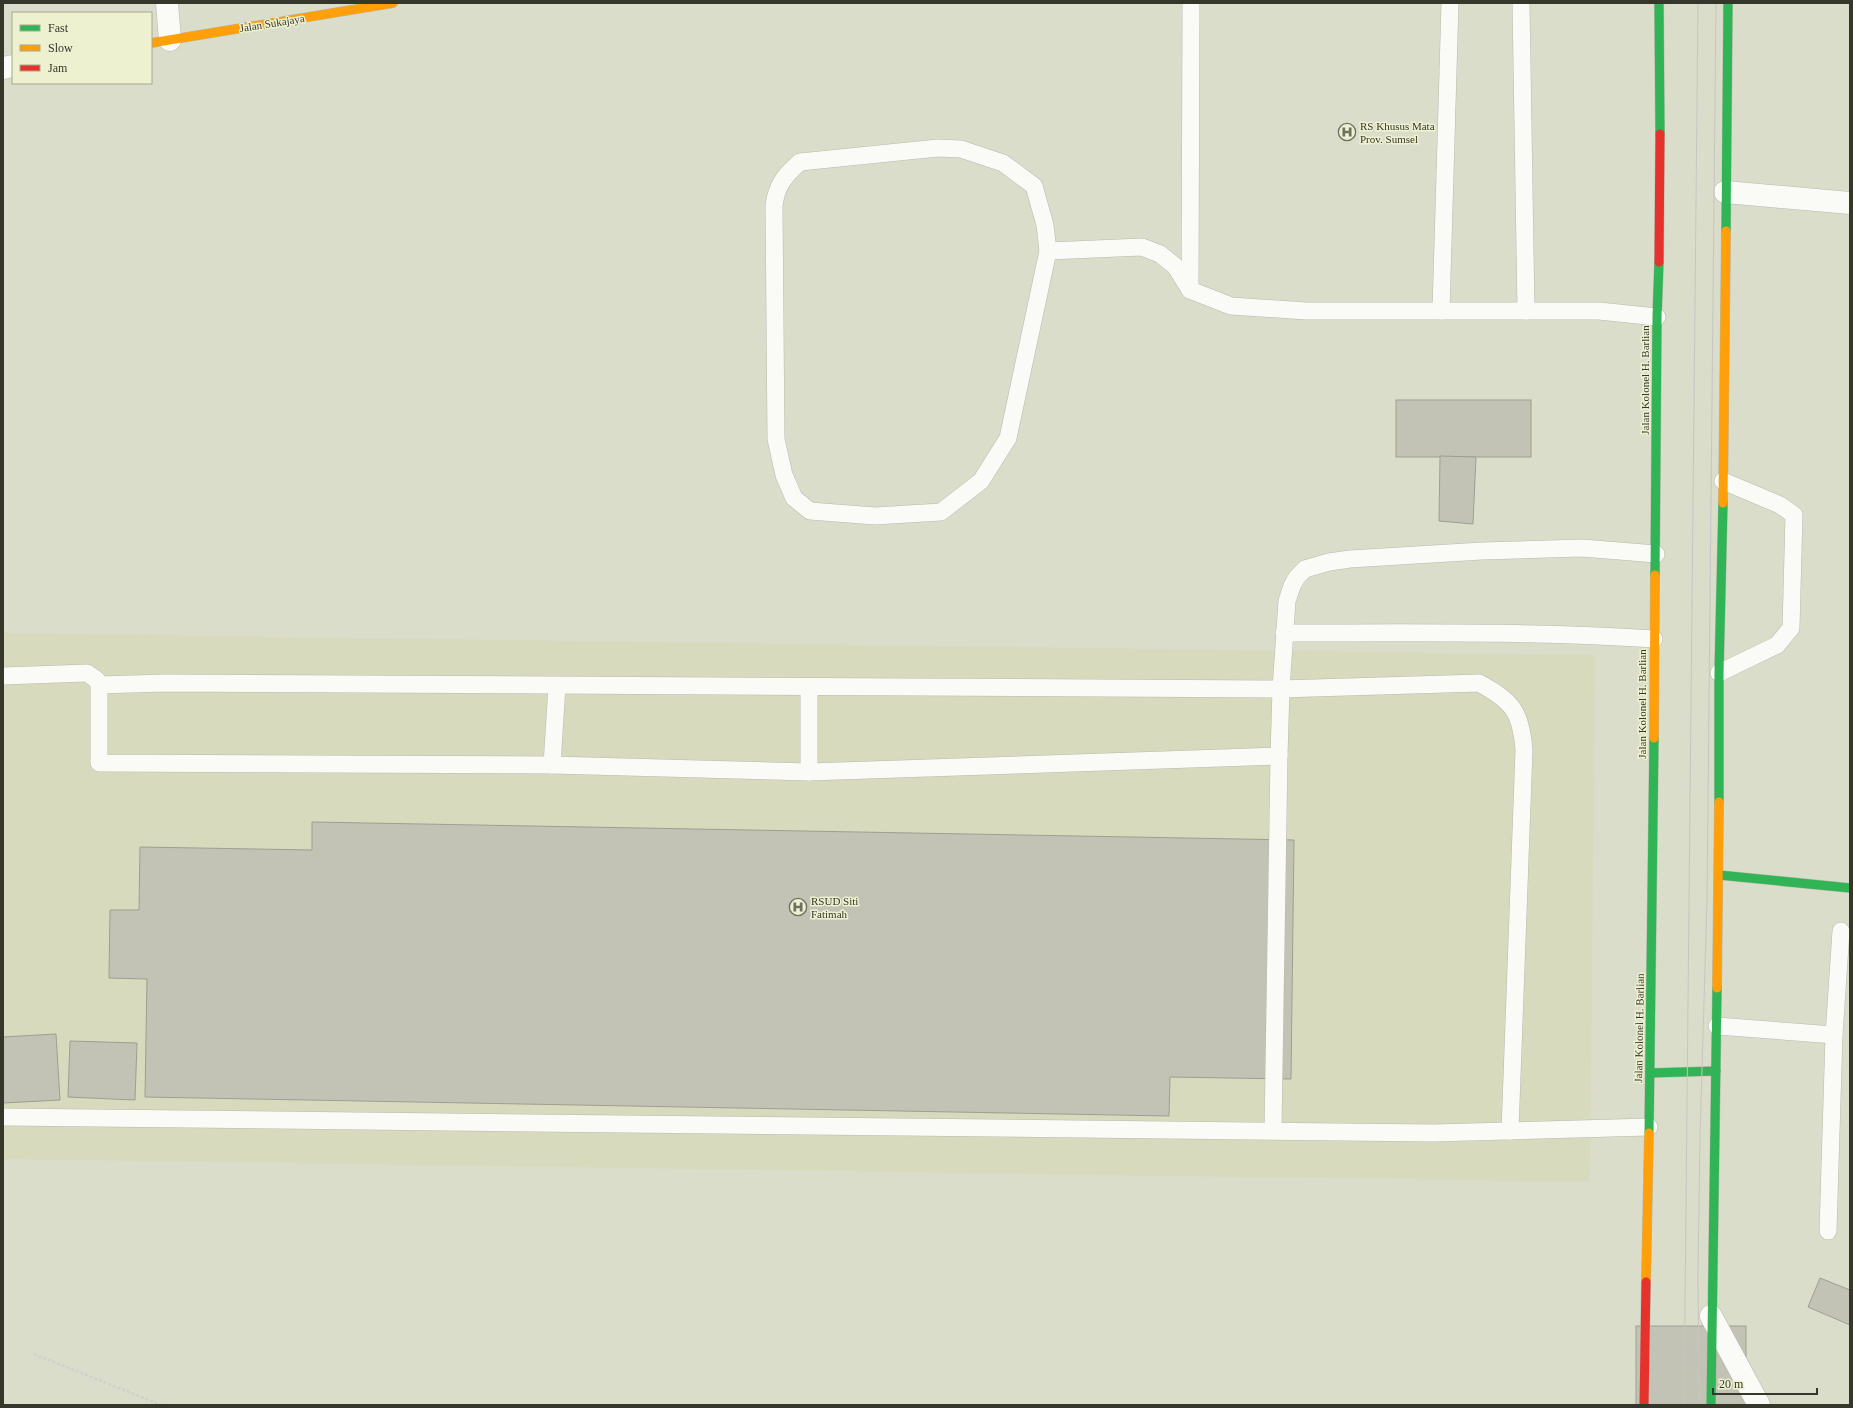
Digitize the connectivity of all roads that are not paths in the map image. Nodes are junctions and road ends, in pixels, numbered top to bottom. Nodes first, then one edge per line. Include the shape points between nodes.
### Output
1 (167, 3) edge
2 (393, 3) edge
3 (1191, 3) edge
4 (1450, 3) edge
5 (1521, 3) edge
6 (1659, 3) edge
7 (1728, 3) edge
8 (161, 41) edge
9 (1725, 192) junction
10 (1850, 203) edge
11 (1048, 251) junction
12 (1190, 290) junction
13 (1441, 311) junction
14 (1526, 311) junction
15 (1657, 317) junction
16 (1723, 481) junction
17 (1656, 554) junction
18 (1284, 633) junction
19 (1654, 639) junction
20 (1719, 673) junction
21 (3, 676) edge
22 (99, 685) junction
23 (557, 686) junction
24 (809, 688) junction
25 (1280, 689) junction
26 (1279, 756) junction
27 (552, 765) junction
28 (809, 772) junction
29 (1719, 874) junction
30 (1850, 888) edge
31 (1841, 931) dead end
32 (1716, 1026) junction
33 (1834, 1035) junction
34 (1716, 1071) junction
35 (1650, 1073) junction
36 (3, 1117) edge
37 (1649, 1127) junction
38 (1273, 1130) junction
39 (1510, 1131) junction
40 (1828, 1231) dead end
41 (1711, 1316) junction
42 (1644, 1405) edge
43 (1711, 1405) edge
44 (1759, 1405) edge

1 - 8 street
2 - 8 main road, Jalan Sukajaya
3 - 12 lane
4 - 13 lane
5 - 14 lane
6 - 15 main road, Jalan Kolonel H. Barlian via 1661,224
7 - 9 main road
9 - 10 street
9 - 16 main road
11 - 11 lane via 1008,438 981,481 941,512 875,516 810,511 794,498 784,475 776,438 774,206 778,185 788,173 800,162 938,148 961,149 1003,164 1034,186 1045,224
11 - 12 lane via 1142,247 1160,254 1175,266
12 - 13 lane via 1231,306 1262,309
13 - 14 lane
14 - 15 lane via 1599,311
15 - 17 main road, Jalan Kolonel H. Barlian
16 - 20 main road
16 - 20 lane via 1780,505 1794,515 1791,628 1777,645
17 - 18 lane via 1582,548 1482,551 1329,562 1305,569 1297,577 1287,601
17 - 19 main road, Jalan Kolonel H. Barlian
18 - 19 lane via 1488,633 1599,635
18 - 25 lane
19 - 35 main road, Jalan Kolonel H. Barlian
20 - 29 main road
21 - 22 lane via 87,673 97,680
22 - 23 lane via 165,683
22 - 27 lane via 99,763
23 - 24 lane
23 - 27 lane
24 - 25 lane
24 - 28 lane
25 - 26 lane
25 - 39 lane via 1479,683 1506,698 1516,713 1523,732 1524,750
26 - 28 lane
26 - 38 lane
27 - 28 lane
29 - 30 main road
29 - 32 main road
31 - 33 lane
32 - 33 lane
32 - 34 main road
33 - 40 lane
34 - 35 main road
34 - 41 main road
35 - 37 main road, Jalan Kolonel H. Barlian
36 - 38 lane
37 - 39 lane
37 - 42 main road, Jalan Kolonel H. Barlian
38 - 39 lane via 1434,1133
41 - 43 main road
41 - 44 street

